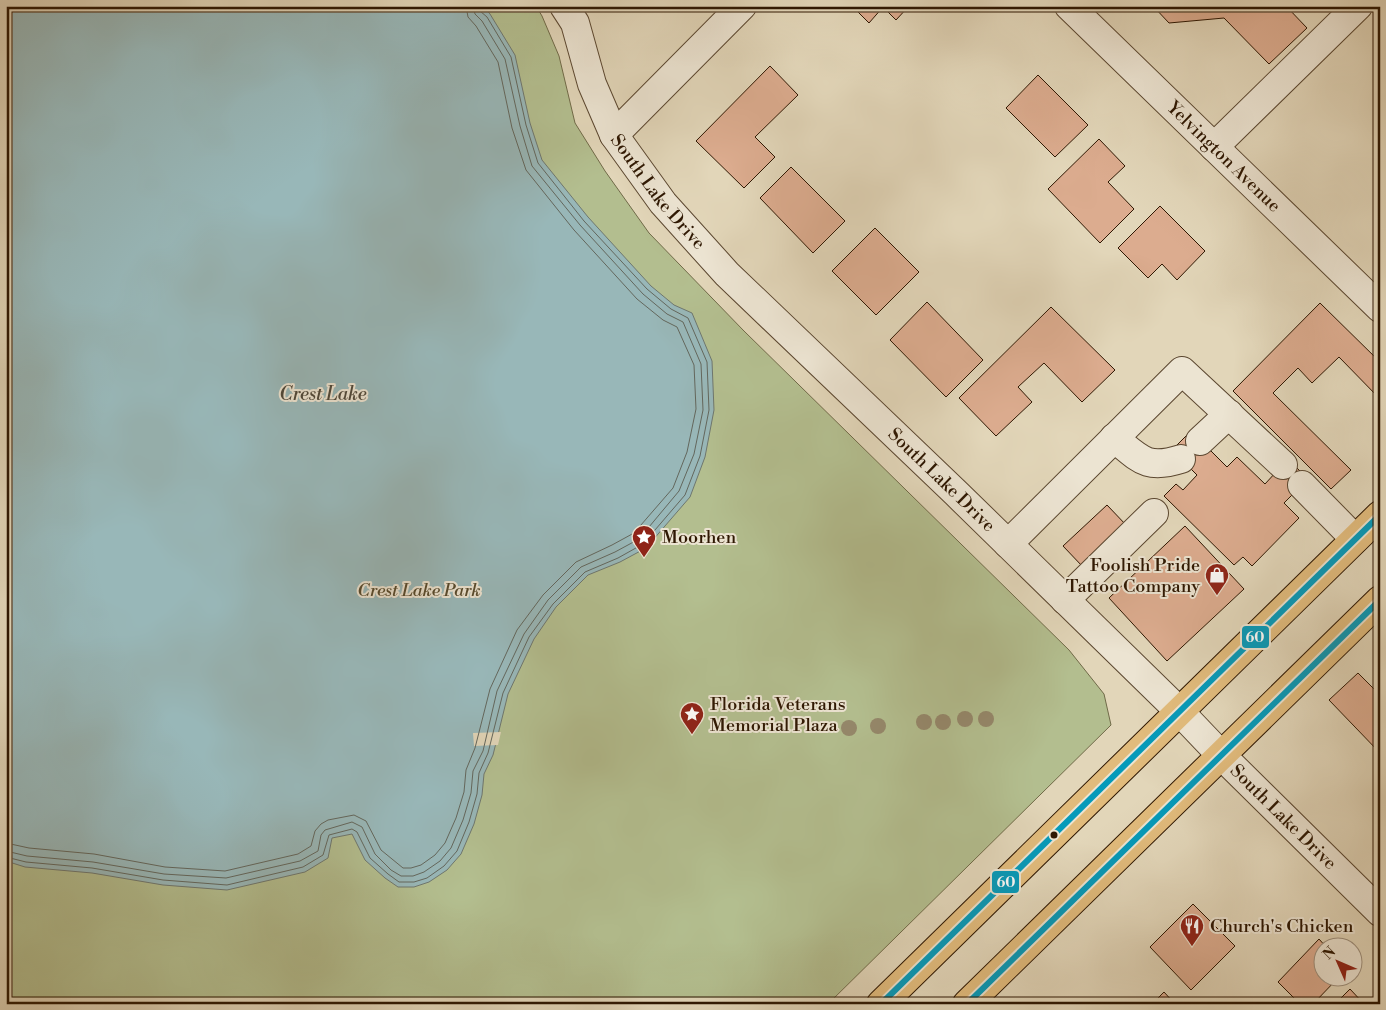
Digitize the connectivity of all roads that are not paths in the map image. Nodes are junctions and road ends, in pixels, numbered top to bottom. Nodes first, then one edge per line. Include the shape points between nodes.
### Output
1 (564, 6) edge
2 (742, 6) edge
3 (1358, 6) edge
4 (1080, 10) edge
5 (614, 135) junction
6 (1214, 147) junction
7 (1380, 308) edge
8 (1229, 414) junction
9 (1114, 438) junction
10 (1200, 441) dead end
11 (1181, 460) dead end
12 (1283, 465) dead end
13 (1302, 485) dead end
14 (1154, 513) dead end
15 (1380, 515) edge
16 (1355, 539) junction
17 (1008, 544) junction
18 (1065, 600) junction
19 (1380, 600) edge
20 (1179, 711) junction
21 (1221, 755) junction
22 (1380, 912) edge
23 (881, 1004) edge
24 (967, 1004) edge

1 - 5 street, South Lake Drive via 574,23 592,84
2 - 5 street
3 - 6 street
4 - 6 street, Yelvington Avenue
5 - 17 street, South Lake Drive via 663,202 727,274
6 - 7 street, Yelvington Avenue
8 - 9 street via 1182,371
8 - 10 street
8 - 12 street
9 - 11 street via 1143,462 1164,465
9 - 17 street
13 - 16 street
14 - 18 street
15 - 16 main road
16 - 20 main road
17 - 18 street, South Lake Drive
18 - 20 street, South Lake Drive
19 - 21 main road
20 - 21 street, South Lake Drive
20 - 23 main road
21 - 22 street, South Lake Drive
21 - 24 main road

